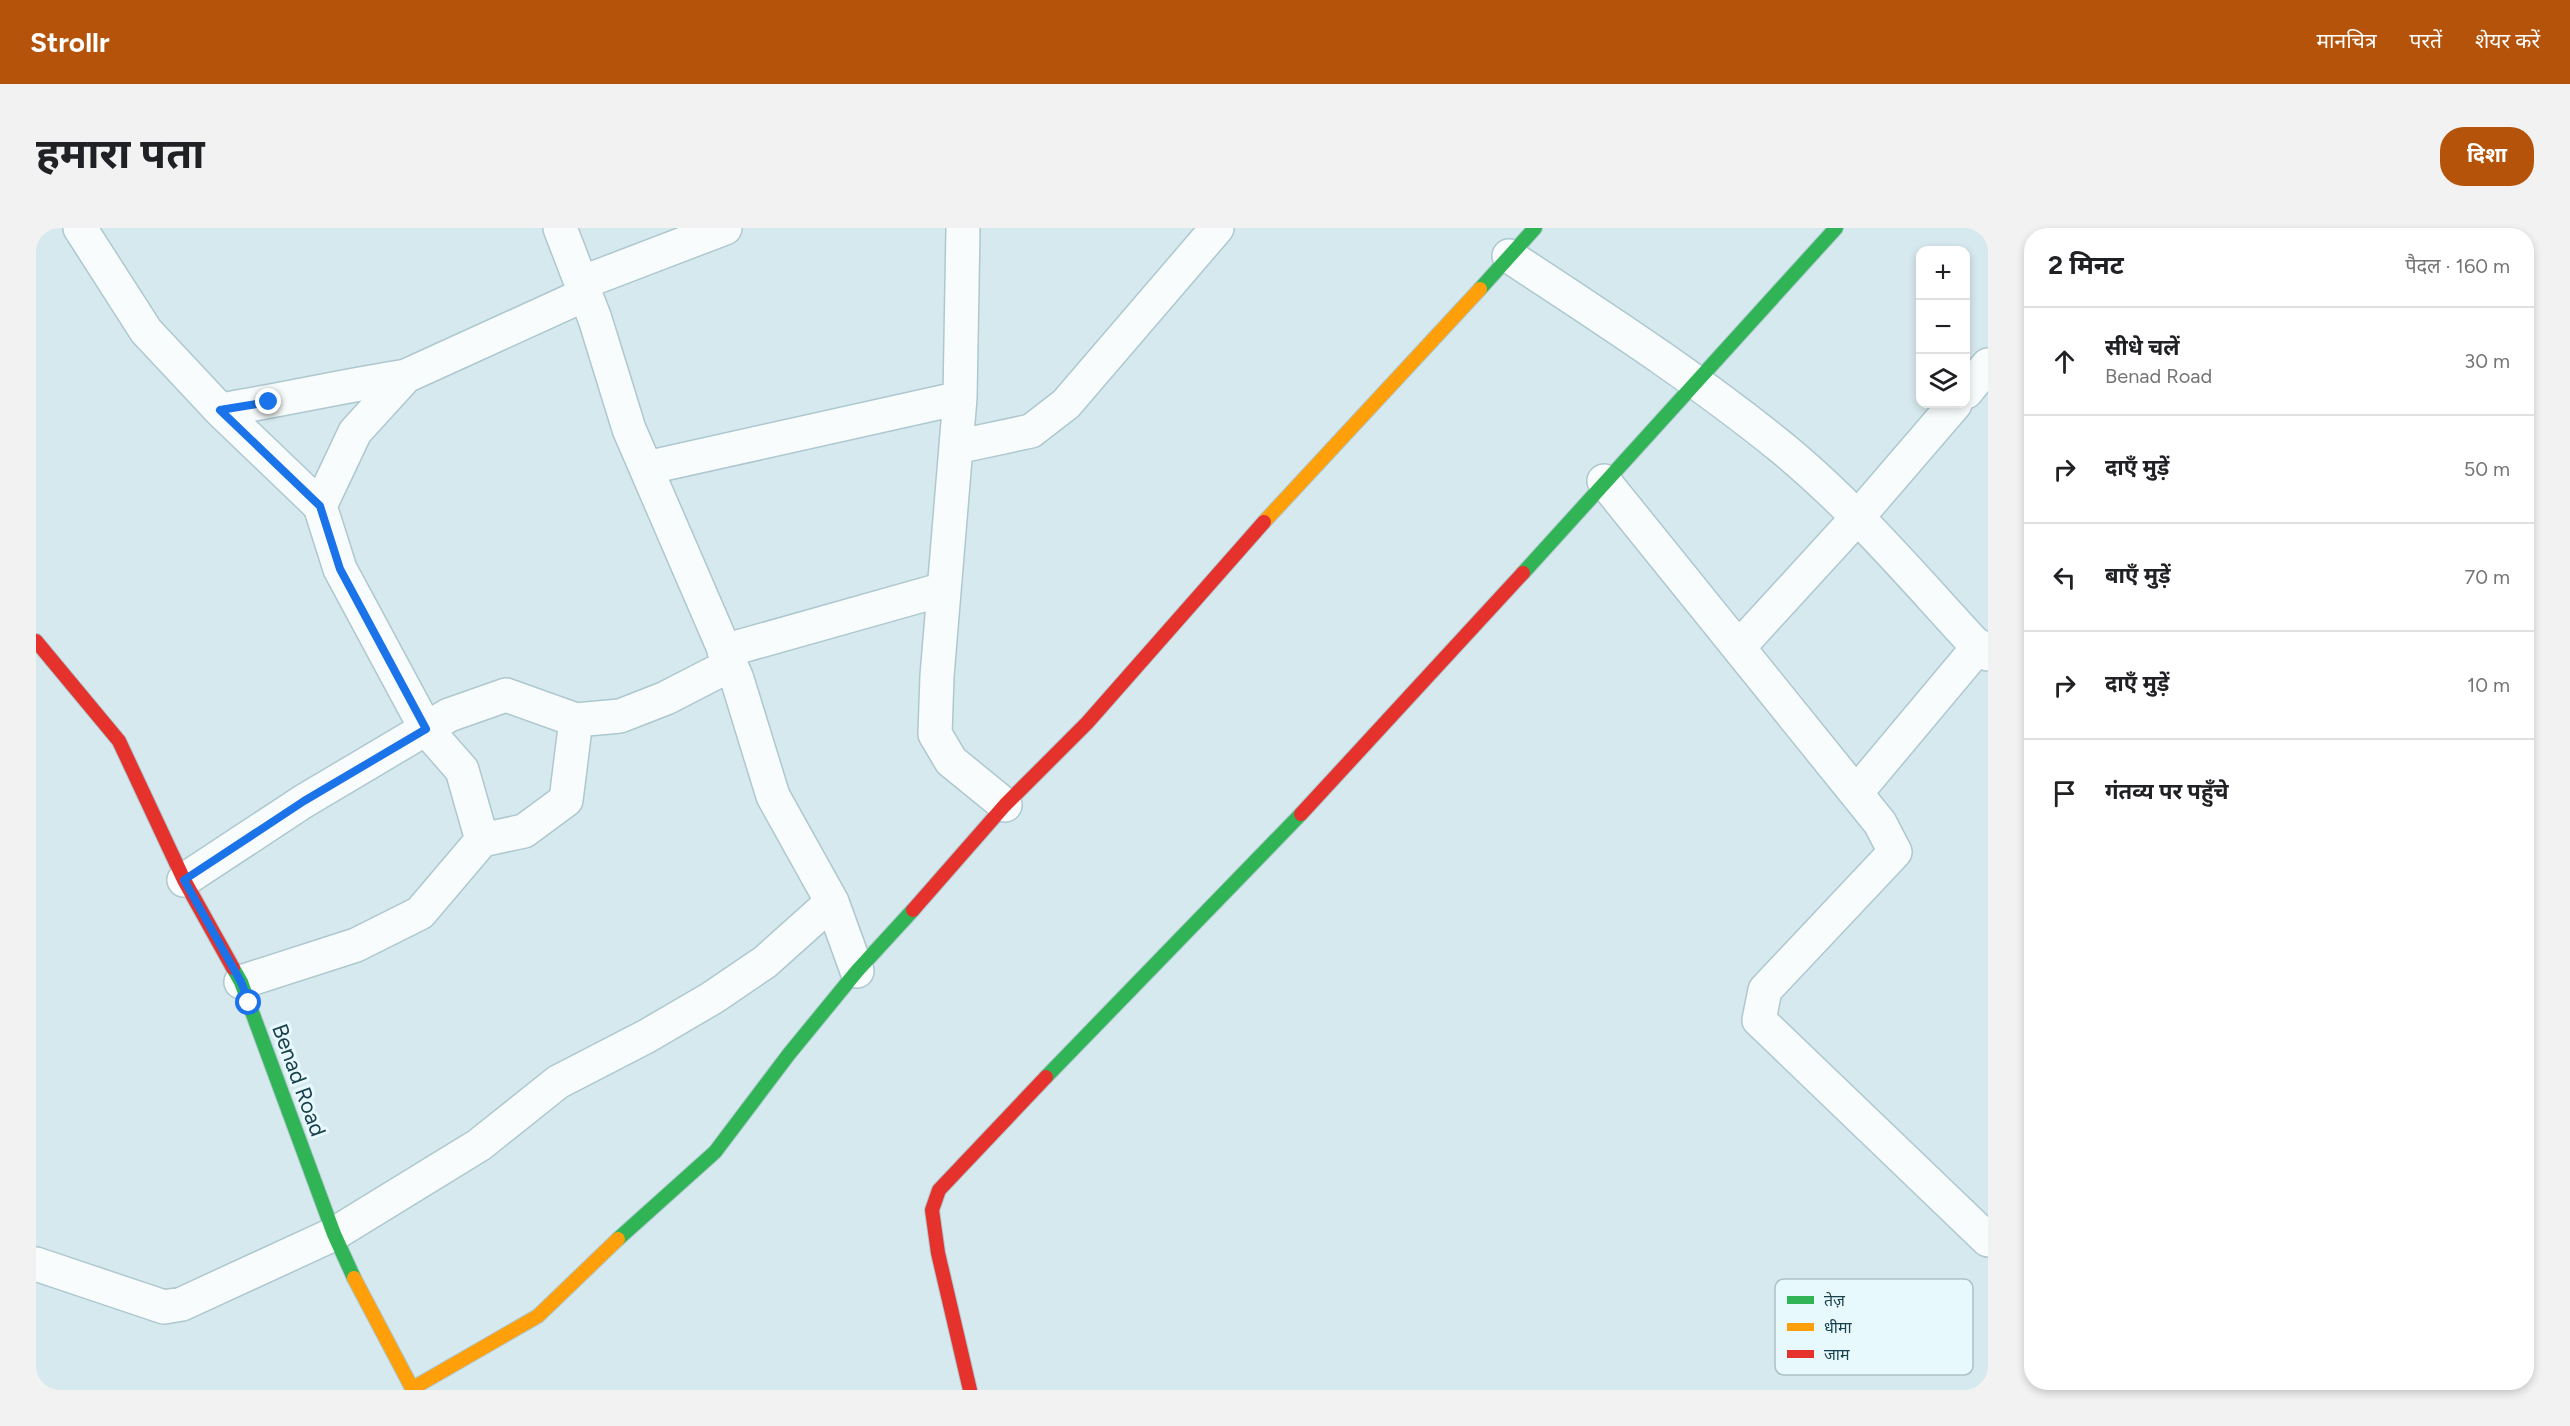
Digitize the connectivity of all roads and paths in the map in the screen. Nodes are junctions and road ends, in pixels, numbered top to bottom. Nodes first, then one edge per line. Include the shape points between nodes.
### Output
1 (80, 228) edge
2 (560, 228) edge
3 (725, 228) edge
4 (963, 228) edge
5 (1217, 228) edge
6 (1535, 228) edge
7 (1836, 228) edge
8 (1509, 256) junction
9 (583, 289) junction
10 (1988, 366) edge
11 (406, 376) junction
12 (1695, 381) junction
13 (1970, 386) edge
14 (960, 398) junction
15 (1952, 408) edge
16 (220, 410) junction
17 (956, 447) junction
18 (646, 468) junction
19 (1604, 481) junction
20 (320, 506) junction
21 (1857, 518) junction
22 (944, 589) junction
23 (36, 641) edge
24 (1739, 647) junction
25 (1983, 650) edge
26 (728, 658) junction
27 (576, 720) junction
28 (426, 729) junction
29 (1856, 793) junction
30 (1005, 805) junction
31 (482, 840) junction
32 (184, 880) junction
33 (832, 902) junction
34 (857, 971) junction
35 (241, 982) junction
36 (334, 1234) junction
37 (1988, 1240) edge
38 (36, 1264) edge
39 (413, 1389) edge
40 (970, 1390) edge

1 - 16 street via 146,331
2 - 9 street
3 - 9 street
4 - 14 street
5 - 17 street via 1066,404 1031,431
6 - 8 street
7 - 12 street
8 - 12 street
8 - 30 street via 1249,538 1087,723
9 - 11 street
9 - 18 street via 629,429
10 - 13 street
11 - 16 street
11 - 20 street via 355,432
12 - 19 street
12 - 21 street via 1783,448
14 - 17 street
14 - 18 street
15 - 21 street
16 - 20 street
17 - 22 street
18 - 26 street
19 - 24 street
19 - 40 street via 1282,836 939,1190 932,1210 938,1253
20 - 28 street via 340,569
21 - 24 street
21 - 25 street
22 - 26 street
22 - 30 street via 935,734 951,761
23 - 32 street, Benad Road via 119,741
24 - 29 street
25 - 29 street
26 - 27 street via 666,698 620,716
26 - 33 street via 773,796
27 - 28 street via 506,695 449,715
27 - 31 street via 566,800 524,831
28 - 31 street via 462,770
28 - 32 street via 304,801
29 - 37 street via 1880,823 1895,852 1765,990 1759,1020
30 - 34 street
31 - 35 street via 420,913 356,945
32 - 35 street, Benad Road
33 - 34 street
33 - 36 street via 765,962 712,998 558,1082 479,1145
34 - 39 street via 715,1152 537,1316
35 - 36 street, Benad Road
36 - 38 street via 182,1304 164,1307
36 - 39 street, Benad Road via 366,1304

